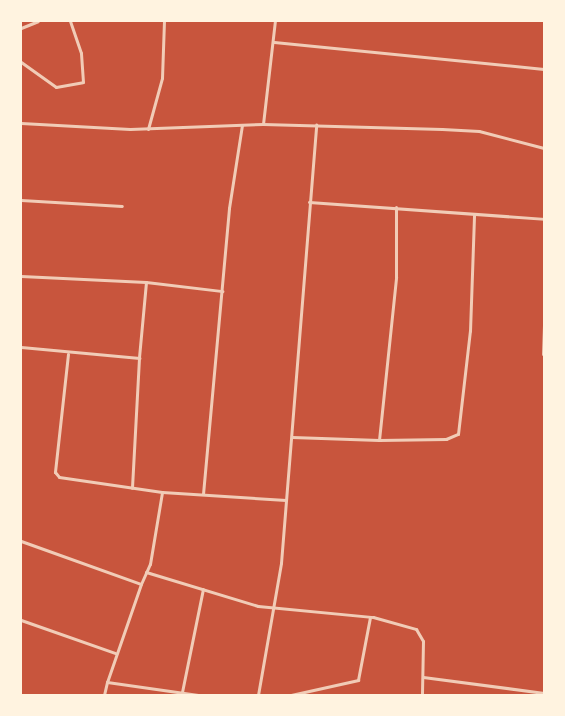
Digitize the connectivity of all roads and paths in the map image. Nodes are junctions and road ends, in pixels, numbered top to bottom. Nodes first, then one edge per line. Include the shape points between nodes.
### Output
1 (39, 21) edge
2 (70, 21) edge
3 (164, 21) edge
4 (275, 21) edge
5 (21, 28) edge
6 (274, 42) junction
7 (21, 62) edge
8 (544, 69) edge
9 (21, 123) edge
10 (263, 124) junction
11 (316, 124) junction
12 (242, 125) junction
13 (148, 129) junction
14 (544, 148) edge
15 (21, 200) edge
16 (309, 202) junction
17 (122, 206) dead end
18 (396, 207) junction
19 (474, 215) junction
20 (544, 220) edge
21 (21, 276) edge
22 (146, 282) junction
23 (222, 291) junction
24 (544, 319) edge
25 (21, 347) edge
26 (68, 354) junction
27 (543, 354) edge
28 (139, 358) junction
29 (292, 437) junction
30 (379, 440) junction
31 (132, 488) junction
32 (162, 492) junction
33 (203, 494) junction
34 (286, 500) junction
35 (21, 541) edge
36 (146, 572) junction
37 (141, 584) junction
38 (203, 589) junction
39 (272, 607) junction
40 (370, 617) junction
41 (21, 620) edge
42 (116, 653) junction
43 (423, 677) junction
44 (107, 682) junction
45 (182, 693) junction
46 (544, 693) edge
47 (104, 695) edge
48 (198, 695) edge
49 (258, 695) edge
50 (292, 695) edge
51 (422, 695) edge

1 - 5 street
2 - 7 street via 81,53 83,82 57,87
3 - 13 street via 162,78
4 - 6 street
6 - 8 street
6 - 10 street
9 - 13 street
10 - 11 street
10 - 12 street
11 - 14 street via 478,131
11 - 16 street
12 - 13 street
12 - 23 street
15 - 17 street
16 - 18 street
16 - 29 street
18 - 19 street
18 - 30 street via 396,277
19 - 20 street
19 - 30 street via 471,331 458,434 446,440
21 - 22 street
22 - 23 street
22 - 28 street
23 - 33 street
24 - 27 street
25 - 26 street
26 - 28 street
26 - 31 street via 55,472 63,478
28 - 31 street
29 - 30 street
29 - 34 street
31 - 32 street
32 - 33 street
32 - 36 street
33 - 34 street
34 - 39 street
35 - 37 street
36 - 37 street
36 - 38 street
37 - 42 street
38 - 39 street
38 - 45 street
39 - 40 street
39 - 49 street
40 - 43 street via 420,633
40 - 50 street via 358,680
41 - 42 street
42 - 44 street
43 - 46 street
43 - 51 street
44 - 45 street
44 - 47 street
45 - 48 street

